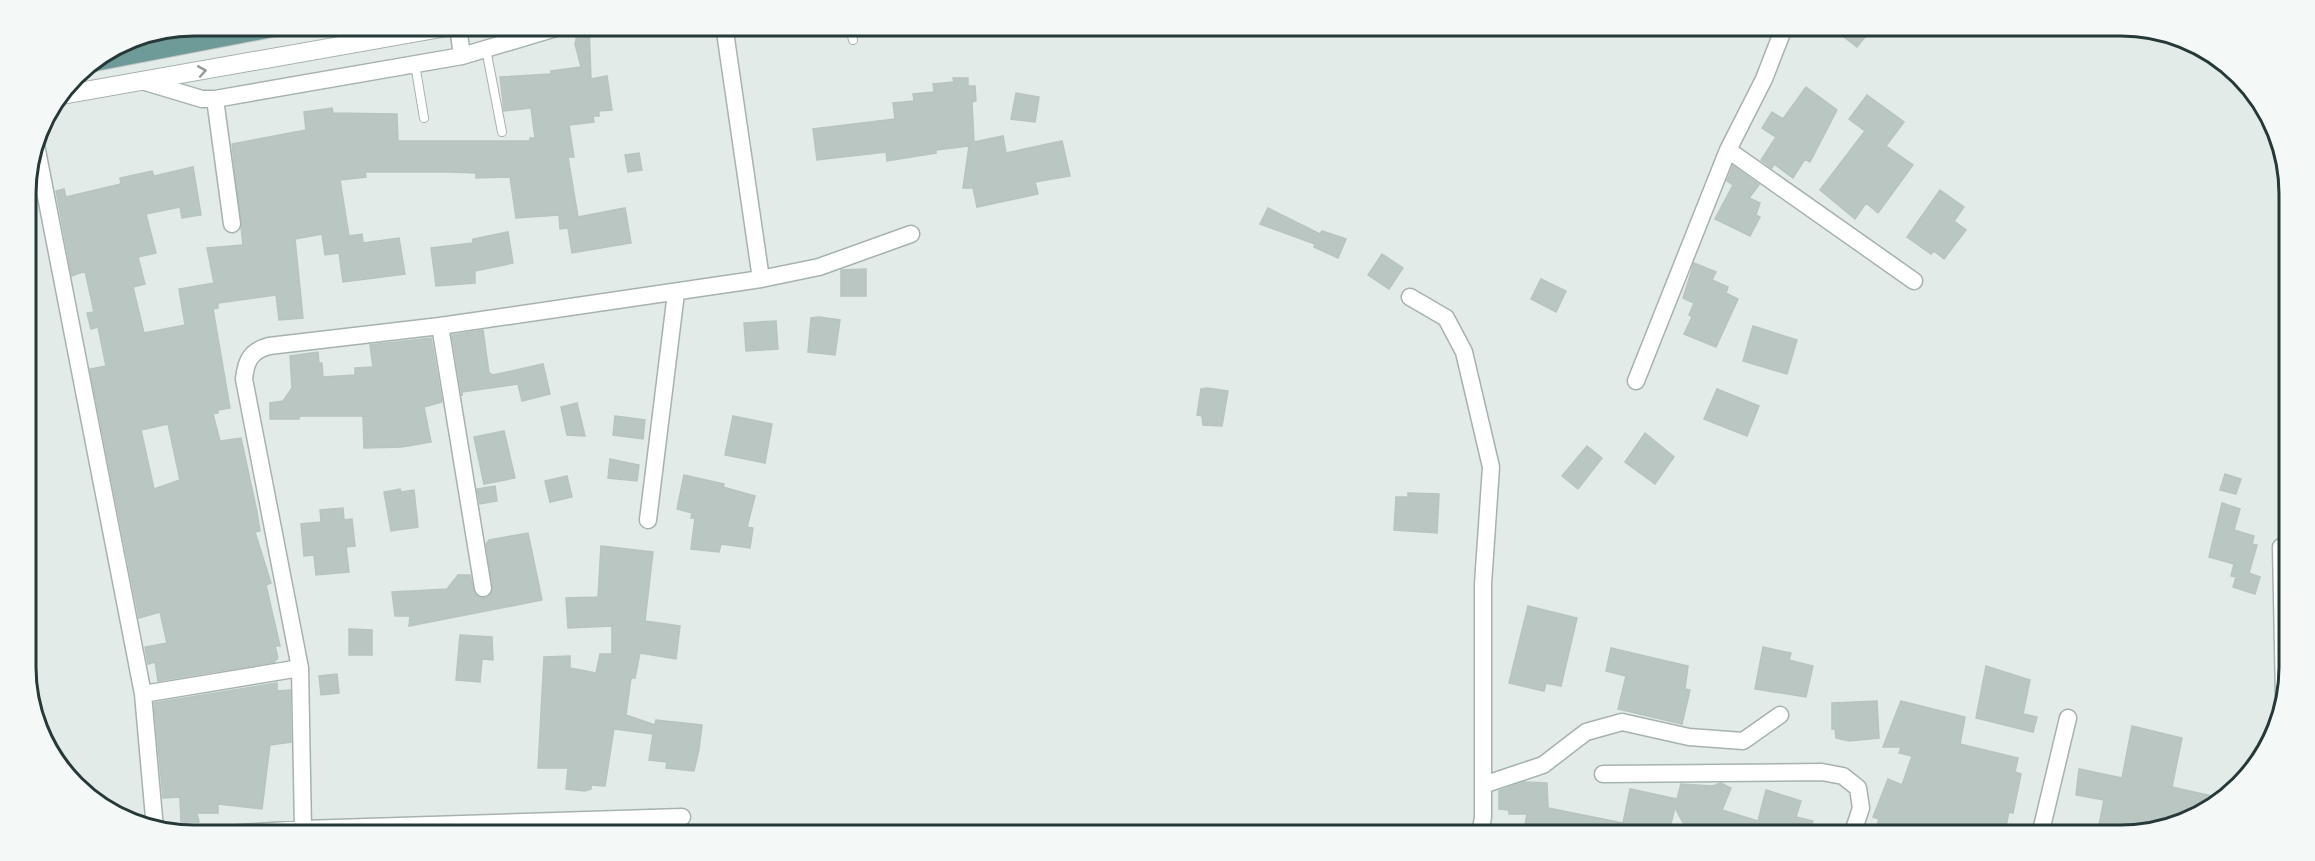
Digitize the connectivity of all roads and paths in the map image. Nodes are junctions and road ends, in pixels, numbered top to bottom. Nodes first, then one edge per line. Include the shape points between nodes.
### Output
1 (234, 36) edge
2 (401, 36) edge
3 (459, 36) edge
4 (531, 36) edge
5 (726, 36) edge
6 (852, 36) edge
7 (1781, 36) edge
8 (853, 40) dead end
9 (486, 49) junction
10 (462, 56) junction
11 (112, 59) edge
12 (416, 64) junction
13 (142, 81) junction
14 (73, 93) edge
15 (215, 99) junction
16 (424, 118) dead end
17 (502, 132) dead end
18 (1728, 150) junction
19 (39, 162) edge
20 (232, 224) dead end
21 (912, 234) dead end
22 (760, 279) junction
23 (1914, 281) dead end
24 (676, 293) junction
25 (1410, 297) dead end
26 (440, 326) junction
27 (1636, 381) dead end
28 (648, 520) dead end
29 (483, 588) dead end
30 (300, 668) junction
31 (143, 694) junction
32 (1780, 715) dead end
33 (2068, 718) dead end
34 (1603, 774) dead end
35 (1483, 785) junction
36 (682, 817) dead end
37 (649, 818) junction
38 (154, 820) edge
39 (303, 825) edge
40 (429, 825) edge
41 (655, 825) edge
42 (1482, 825) edge
43 (1855, 825) edge
44 (2042, 825) edge

1 - 11 main road
13 -> 2 street
3 - 10 street
4 - 9 street
5 - 22 street
6 - 8 lane
7 - 18 street
9 - 10 street
9 - 17 lane
10 - 12 street
12 - 15 street
12 - 16 lane
13 - 14 street
13 - 15 street via 202,99
15 - 20 street
18 - 23 street
18 - 27 street
19 - 31 street
21 - 22 street via 819,267
22 - 24 street
24 - 26 street
24 - 28 street
25 - 35 street via 1446,318 1464,352 1491,467 1483,584
26 - 29 street
26 - 30 street via 269,346 257,349 249,357 244,379
30 - 31 street
30 - 39 street
31 - 38 street
32 - 35 street via 1743,741 1689,737 1622,722 1586,732 1543,765
33 - 44 street
34 - 43 street via 1822,772 1843,776 1858,788 1861,808
35 - 42 street
36 - 37 street
37 - 40 street
37 - 41 street

